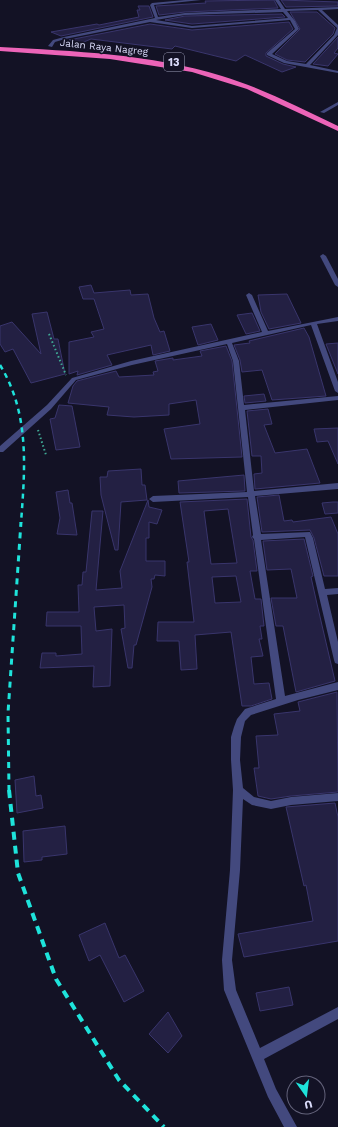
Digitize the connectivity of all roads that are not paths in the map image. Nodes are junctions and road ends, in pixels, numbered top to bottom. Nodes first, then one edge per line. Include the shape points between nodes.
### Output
1 (199, 0) edge
2 (277, 0) edge
3 (319, 8) junction
4 (338, 8) edge
5 (281, 10) junction
6 (233, 11) junction
7 (157, 19) junction
8 (291, 19) junction
9 (151, 21) junction
10 (240, 24) junction
11 (338, 28) edge
12 (0, 44) edge
13 (50, 46) junction
14 (0, 49) edge
15 (306, 66) junction
16 (338, 72) edge
17 (302, 103) dead end
18 (338, 103) edge
19 (318, 110) joint
20 (333, 117) dead end
21 (338, 129) edge
22 (322, 256) dead end
23 (338, 285) edge
24 (248, 295) dead end
25 (338, 319) edge
26 (313, 323) junction
27 (266, 334) junction
28 (229, 342) junction
29 (338, 390) edge
30 (338, 398) edge
31 (241, 408) junction
32 (0, 450) edge
33 (338, 486) edge
34 (251, 494) junction
35 (154, 499) dead end
36 (256, 537) junction
37 (338, 591) edge
38 (322, 592) junction
39 (338, 660) edge
40 (338, 686) edge
41 (281, 702) junction
42 (238, 790) junction
43 (338, 797) edge
44 (338, 1013) edge
45 (257, 1056) junction
46 (291, 1127) edge

1 - 7 street via 153,4
2 - 5 street
3 - 4 street
3 - 5 street
3 - 11 street
5 - 6 street
5 - 8 street
6 - 7 street via 185,14
6 - 10 street
7 - 9 street
8 - 10 street
8 - 15 street via 297,27 296,31 269,54 276,59
9 - 10 street via 186,27
9 - 13 street via 65,38
11 - 15 street via 336,35
12 - 13 highway, Jalan Raya Nagreg / 13
13 - 17 highway, Jalan Raya Nagreg / 13 via 151,57 188,65 240,78
14 - 21 highway, Jalan Raya Nagreg / 13 via 126,58 196,72 253,89
15 - 16 street
18 - 19 street
19 - 20 highway
22 - 23 street
24 - 27 street
25 - 26 street
26 - 27 street
26 - 29 street
27 - 28 street
28 - 31 street via 236,361
28 - 32 street via 74,378 49,407
30 - 31 street
31 - 34 street
33 - 34 street
34 - 35 street
34 - 36 street
36 - 38 street via 307,534
36 - 41 street
37 - 38 street
38 - 39 street
40 - 41 street
41 - 42 street via 244,715 236,738
42 - 43 street via 252,801 271,804
42 - 45 street via 236,870 227,960 230,990
44 - 45 street
45 - 46 street via 272,1093

